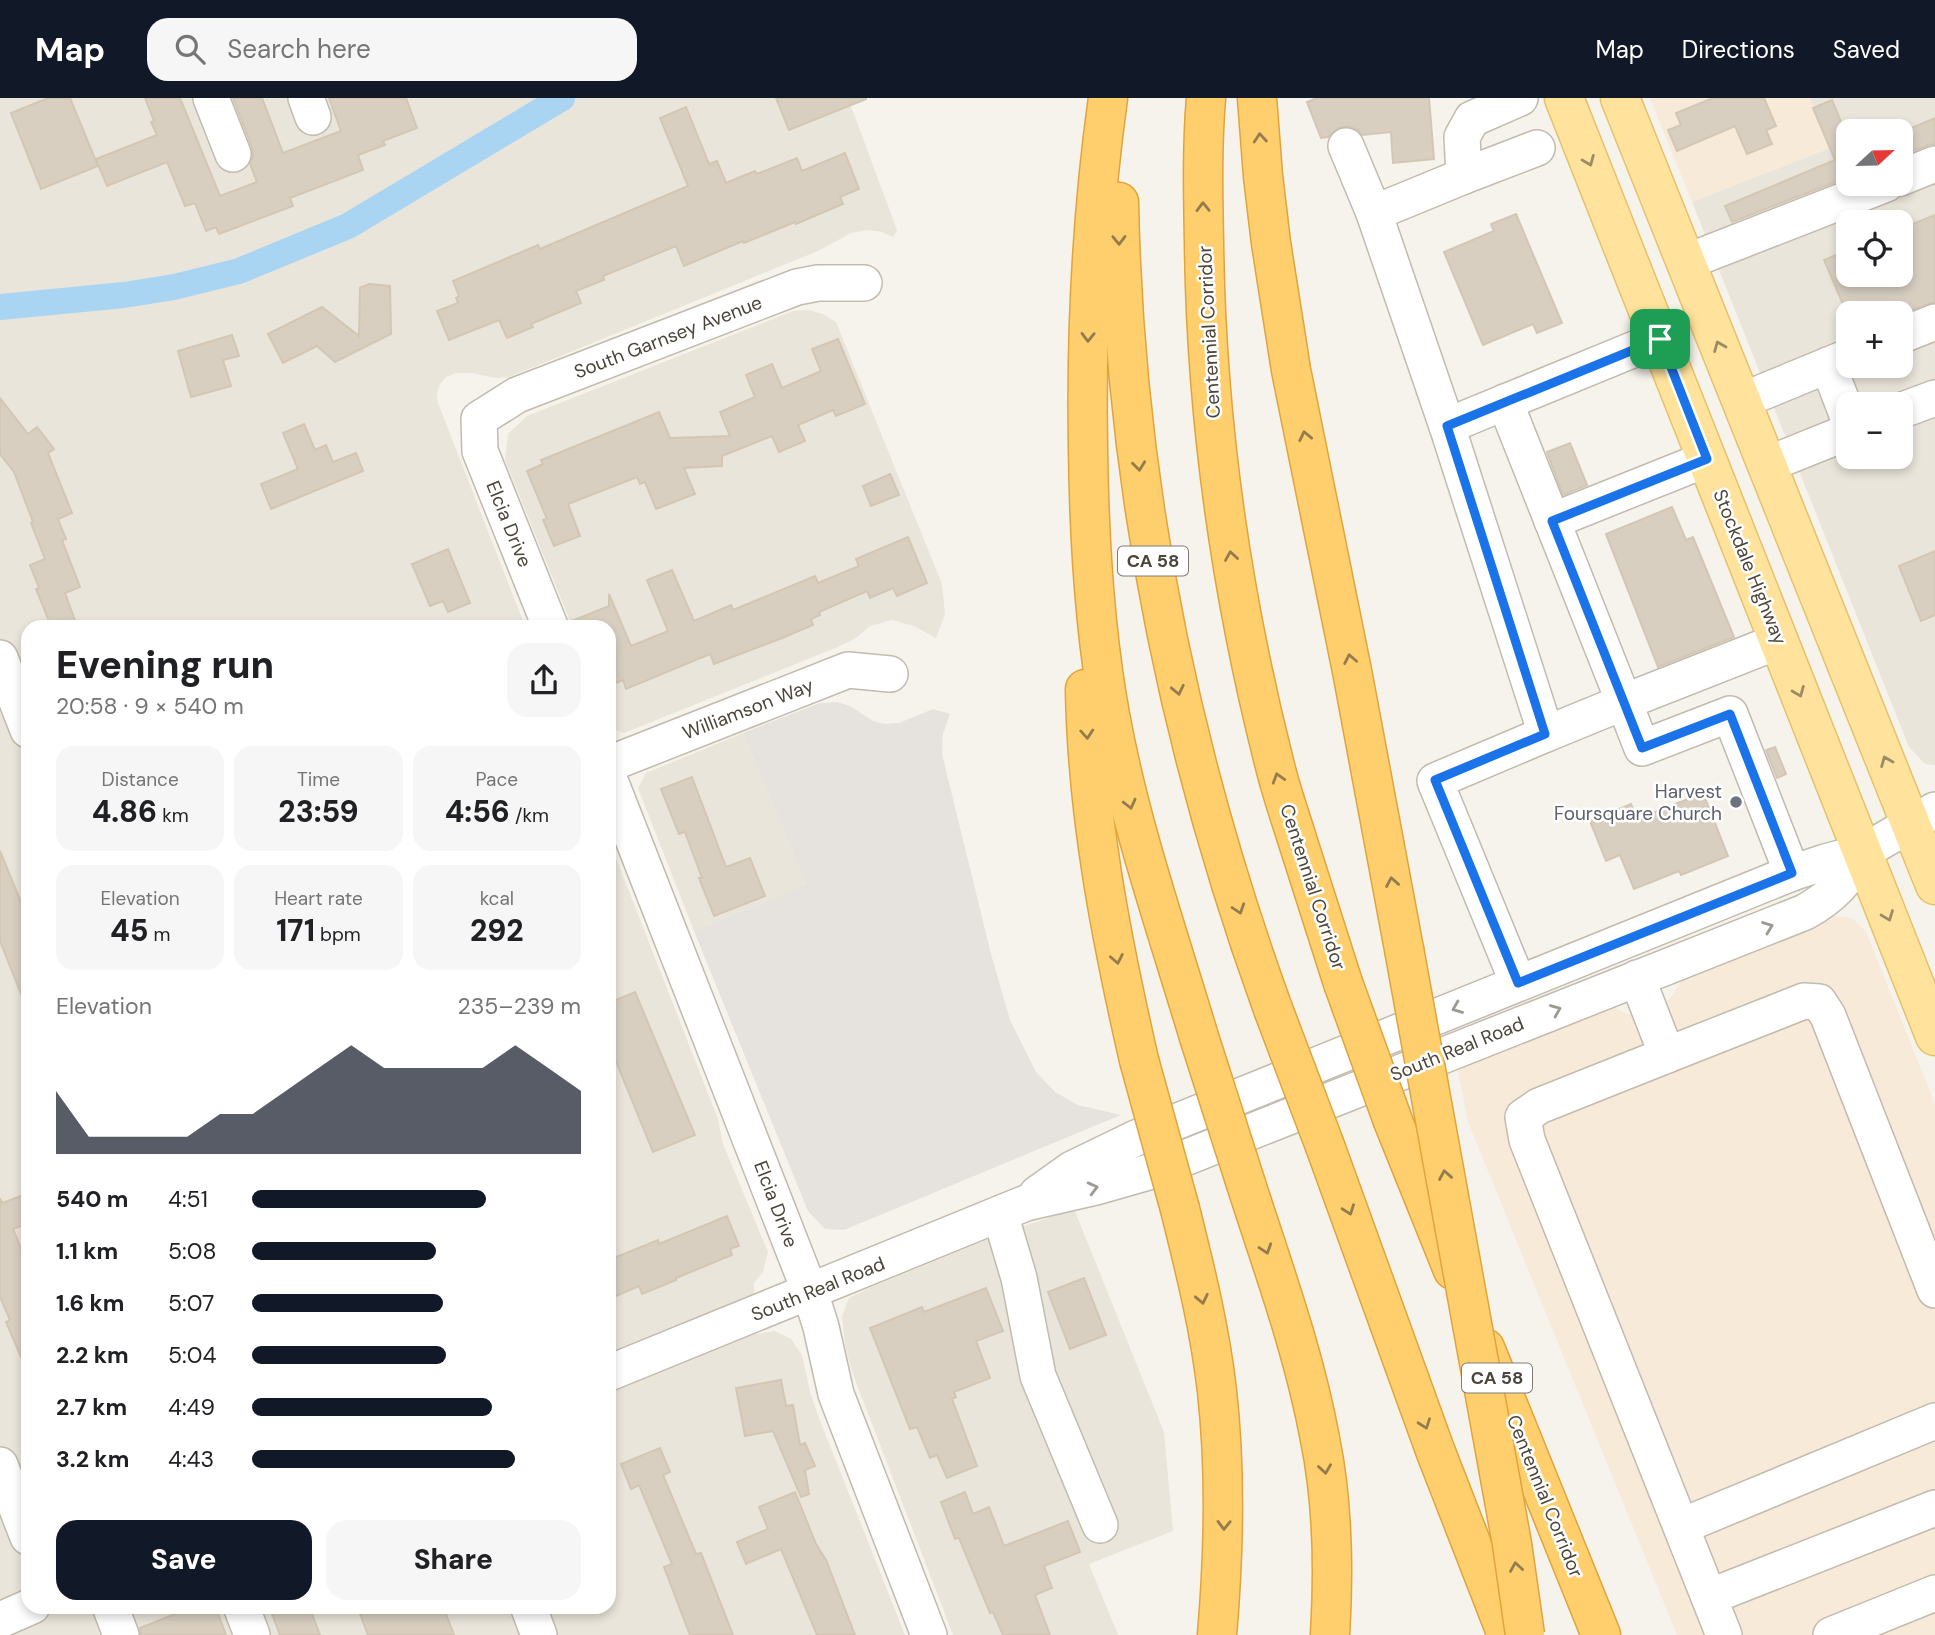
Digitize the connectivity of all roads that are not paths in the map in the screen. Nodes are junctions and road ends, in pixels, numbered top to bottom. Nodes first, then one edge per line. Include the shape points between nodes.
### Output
1 (211, 98) edge
2 (1108, 98) edge
3 (1120, 98) edge
4 (1206, 98) edge
5 (1257, 98) edge
6 (1520, 98) edge
7 (1564, 98) edge
8 (1620, 98) edge
9 (1346, 146) dead end
10 (1537, 148) dead end
11 (233, 154) dead end
12 (1935, 164) edge
13 (1913, 173) edge
14 (1464, 176) junction
15 (1855, 196) edge
16 (1374, 214) junction
17 (1686, 262) junction
18 (864, 284) dead end
19 (1935, 322) edge
20 (1913, 331) edge
21 (1660, 339) junction
22 (1836, 362) edge
23 (1935, 398) edge
24 (1741, 401) junction
25 (1505, 402) junction
26 (1913, 406) edge
27 (479, 419) joint
28 (1447, 426) junction
29 (1836, 437) edge
30 (1707, 459) junction
31 (1766, 465) junction
32 (1088, 494) junction
33 (1552, 521) junction
34 (1814, 581) junction
35 (548, 620) edge
36 (1779, 641) junction
37 (0, 659) edge
38 (890, 674) dead end
39 (1624, 702) junction
40 (21, 712) edge
41 (1545, 734) junction
42 (616, 761) edge
43 (616, 796) edge
44 (1923, 817) edge
45 (1863, 852) junction
46 (1792, 873) junction
47 (1935, 884) edge
48 (1637, 978) junction
49 (1518, 983) junction
50 (1935, 1036) edge
51 (1667, 1055) junction
52 (1013, 1209) junction
53 (1935, 1290) edge
54 (810, 1292) junction
55 (616, 1370) edge
56 (1935, 1421) edge
57 (0, 1465) edge
58 (1935, 1508) edge
59 (21, 1519) edge
60 (1100, 1525) dead end
61 (1682, 1526) junction
62 (1935, 1593) edge
63 (1709, 1597) junction
64 (113, 1614) edge
65 (244, 1614) edge
66 (531, 1614) edge
67 (121, 1635) edge
68 (252, 1635) edge
69 (539, 1635) edge
70 (929, 1635) edge
71 (1217, 1635) edge
72 (1330, 1635) edge
73 (1507, 1635) edge
74 (1525, 1635) edge
75 (1601, 1635) edge
76 (1724, 1635) edge
77 (1831, 1635) edge

1 - 11 street
2 -> 32 highway via 1089,313
3 -> 73 highway, CA 58, bridge via 1120,261 1132,418 1145,515 1182,708 1250,944
75 -> 4 highway, Centennial Corridor / CA 58, bridge via 1393,1121 1343,983 1256,692 1228,534 1210,382 1204,284
74 -> 5 highway, bridge via 1404,949 1291,370 1271,243
6 - 14 street via 1472,119 1462,137
7 -> 21 main road, Stockdale Highway
8 - 17 main road
9 - 16 street
10 - 14 street
12 - 13 street
14 - 16 street
15 - 17 street
16 - 28 street
24 -> 17 main road
18 - 27 street, South Garnsey Avenue via 797,287 517,395
19 - 20 street
21 - 25 street
21 - 30 main road, Stockdale Highway
21 - 34 main road via 1677,344 1692,357 1744,475
22 - 24 street
23 - 26 street
24 - 31 main road
25 - 28 street
25 - 33 street
27 - 35 street, Elcia Drive via 480,451
28 - 41 street
29 - 31 street
30 - 33 street
30 - 36 main road, Stockdale Highway
31 - 34 main road
32 -> 71 highway, bridge via 1083,631 1090,768 1118,967 1202,1297 1217,1391 1224,1515
32 -> 72 highway, bridge via 1100,650 1140,843 1311,1394 1328,1490
33 - 39 street
44 -> 34 main road
36 - 39 street
36 -> 45 main road, Stockdale Highway
37 - 40 street
38 - 42 street, Williamson Way via 848,670
39 - 41 street
39 - 46 street via 1642,748 1730,714
41 - 49 street via 1435,780
43 - 54 street, Elcia Drive
44 - 45 street, South Real Road
44 - 47 main road
45 - 46 street, South Real Road
48 -> 45 street, South Real Road via 1805,912 1840,887
45 -> 50 main road, Stockdale Highway
46 - 49 street, South Real Road
48 - 51 street
52 -> 48 street, South Real Road via 1152,1171
49 -> 52 street, South Real Road via 1111,1149 1058,1177
51 - 53 street via 1804,1001 1819,1002
51 - 61 street via 1539,1106 1523,1117 1527,1140
52 - 54 street, South Real Road
52 - 60 street via 1019,1278 1038,1376
54 - 55 street, South Real Road
54 - 70 street, Elcia Drive via 836,1394
56 - 61 street
57 - 59 street
58 - 63 street
61 - 63 street
62 - 77 street
63 - 76 street
64 - 67 street
65 - 68 street
66 - 69 street

